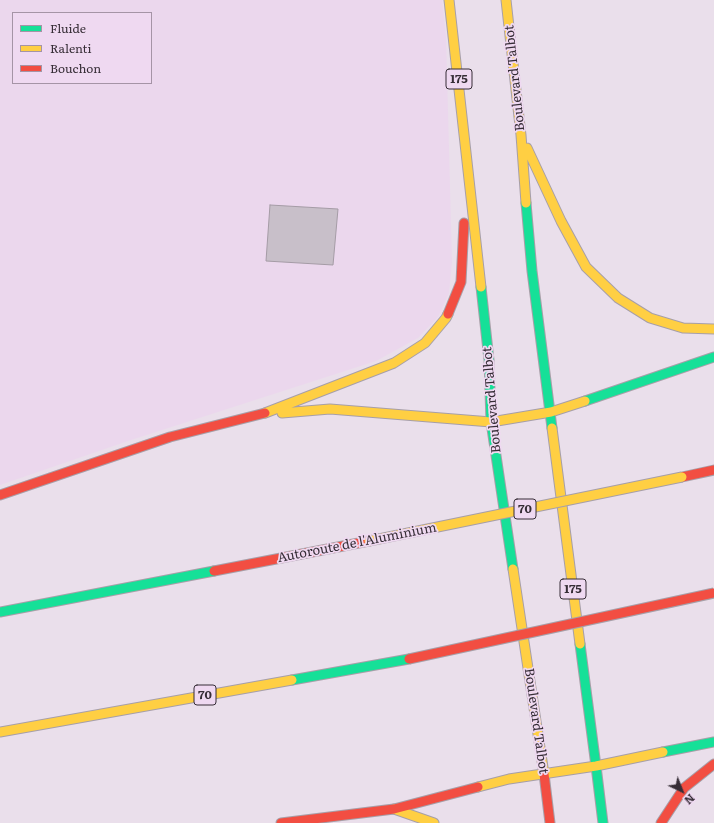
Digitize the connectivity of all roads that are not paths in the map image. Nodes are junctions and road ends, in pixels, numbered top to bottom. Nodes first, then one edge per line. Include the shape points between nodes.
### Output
1 (450, 0) edge
2 (506, 0) edge
3 (521, 135) junction
4 (468, 158) junction
5 (714, 329) edge
6 (714, 357) edge
7 (551, 412) junction
8 (259, 415) junction
9 (492, 422) junction
10 (714, 470) edge
11 (0, 495) edge
12 (714, 593) edge
13 (0, 612) edge
14 (0, 732) edge
15 (714, 742) edge
16 (714, 764) edge
17 (596, 766) junction
18 (544, 774) junction
19 (394, 809) junction
20 (281, 823) edge
21 (434, 823) edge
22 (550, 823) edge
23 (603, 823) edge
24 (661, 823) edge

1 - 4 main road, Boulevard Talbot / 175
2 - 3 main road, Boulevard Talbot / 175
3 - 5 main road via 561,221 586,267 618,298 650,318 682,328
3 - 7 main road, Boulevard Talbot / 175 via 532,271
4 - 8 main road via 461,282 446,318 425,343 394,363
4 - 9 main road, Boulevard Talbot / 175 via 489,360
6 - 7 main road
7 - 9 main road
7 - 17 main road, Boulevard Talbot / 175
8 - 9 main road via 330,409
8 - 11 main road via 170,437
9 - 18 main road, Boulevard Talbot / 175
10 - 13 main road, Autoroute de l'Aluminium / 70, bridge via 369,541
12 - 14 main road, 70, bridge via 409,659
15 - 17 main road
16 - 24 main road via 684,788
17 - 18 main road
17 - 23 main road, Boulevard Talbot / 175
18 - 19 main road via 509,779
18 - 22 main road, Boulevard Talbot / 175
19 - 20 main road
19 - 21 main road

